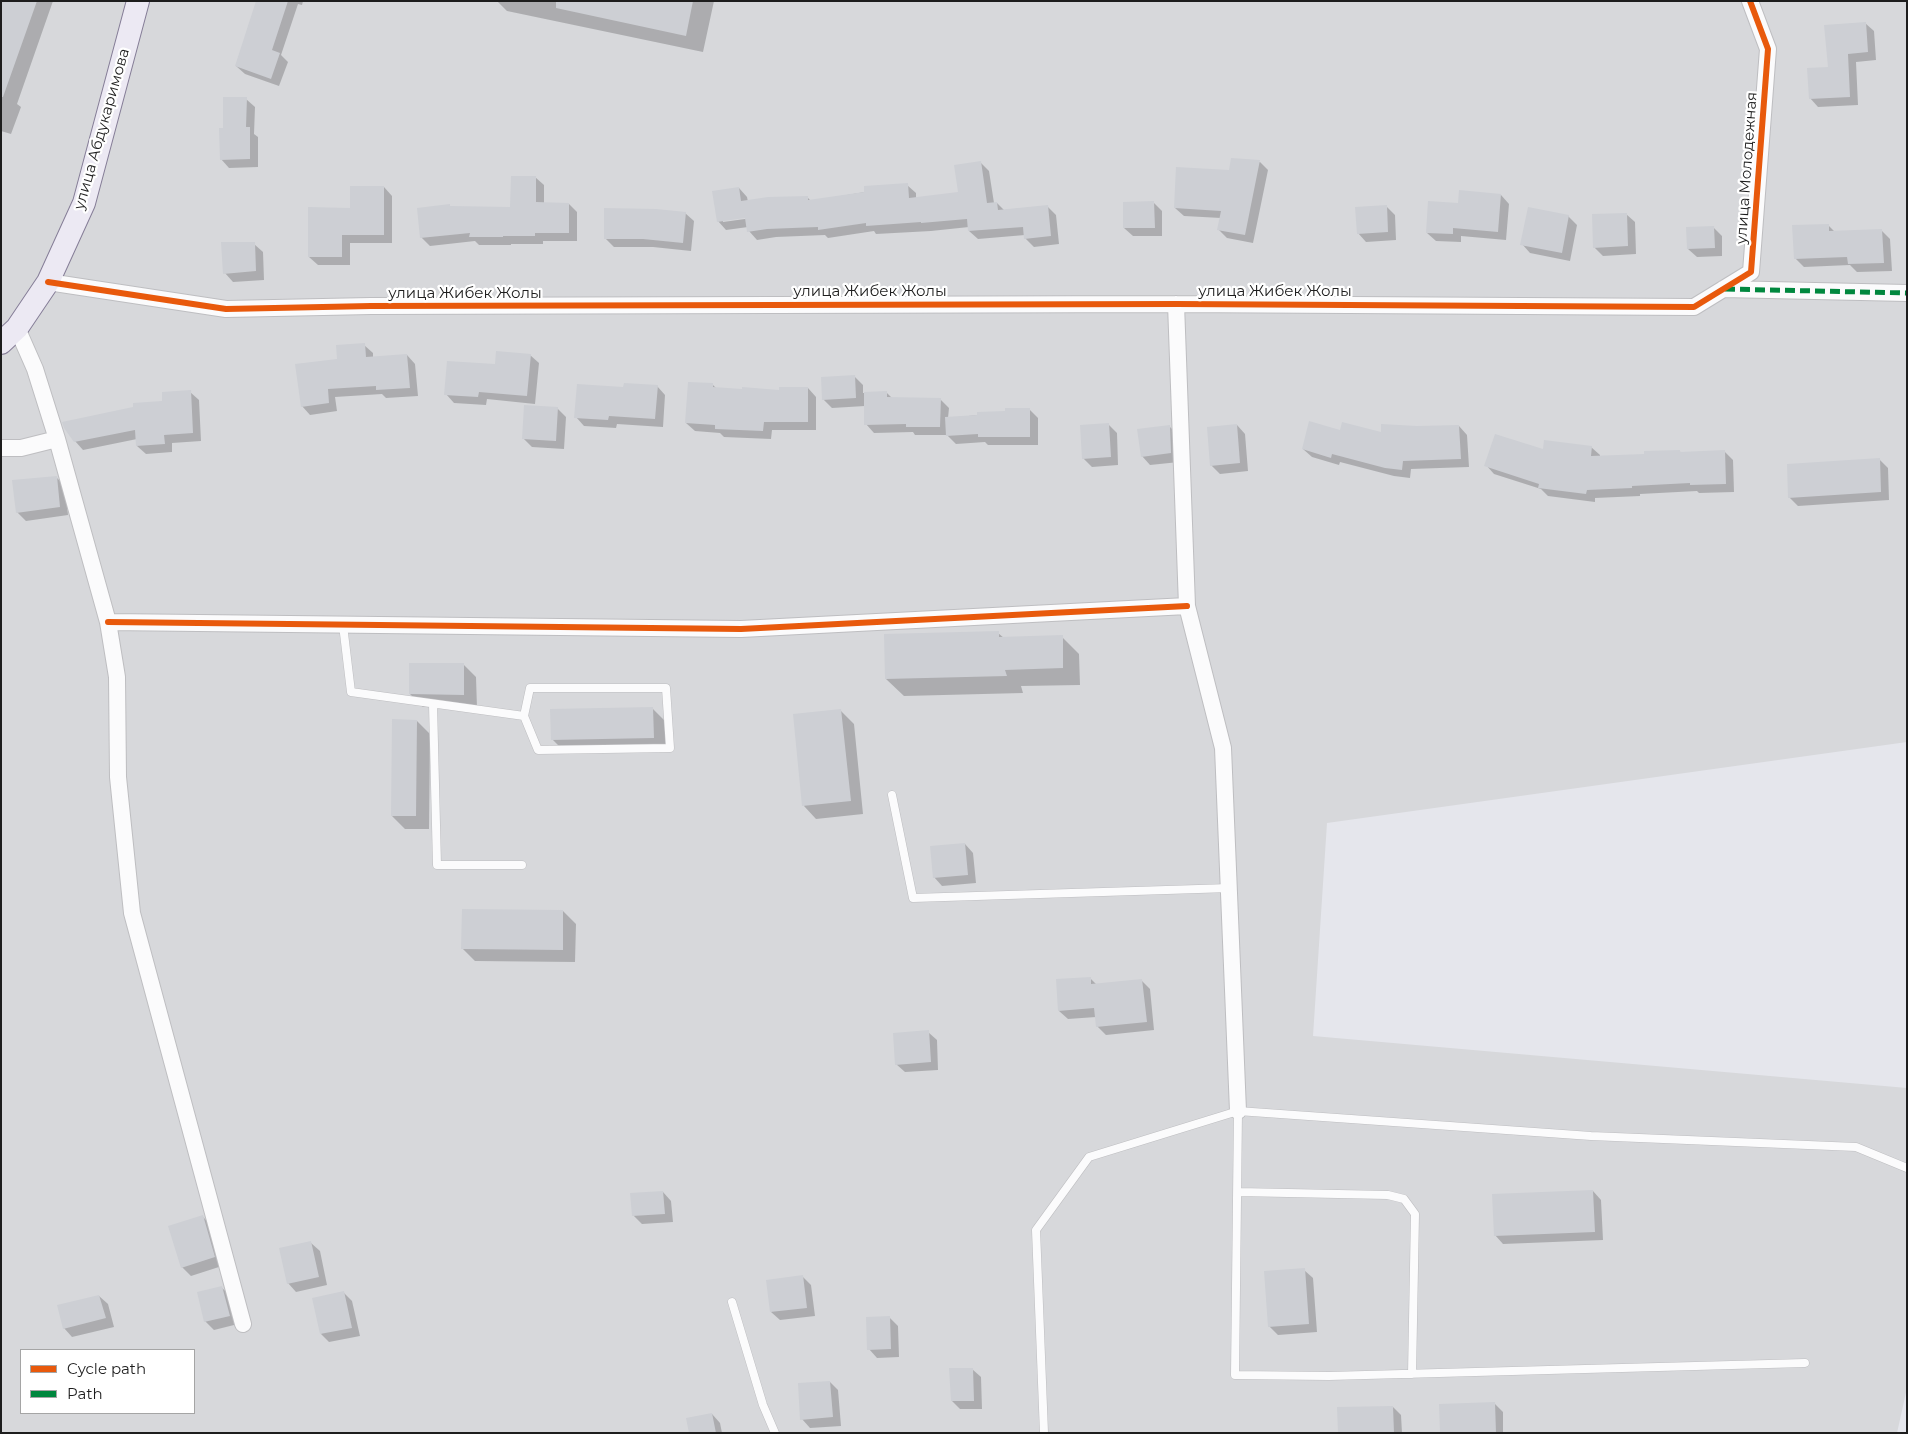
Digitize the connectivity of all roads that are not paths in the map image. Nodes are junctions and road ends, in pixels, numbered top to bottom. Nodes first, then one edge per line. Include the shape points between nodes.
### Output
1 (138, 1) edge
2 (1750, 1) edge
3 (48, 282) junction
4 (1723, 289) junction
5 (1907, 293) edge
6 (1176, 304) junction
7 (1694, 306) joint
8 (9, 335) edge
9 (57, 439) junction
10 (1, 448) edge
11 (1187, 606) junction
12 (108, 622) junction
13 (344, 625) junction
14 (433, 704) junction
15 (524, 716) junction
16 (892, 796) dead end
17 (522, 865) dead end
18 (1230, 888) junction
19 (1238, 1111) junction
20 (1907, 1168) edge
21 (1238, 1192) junction
22 (732, 1302) dead end
23 (243, 1324) dead end
24 (1805, 1363) dead end
25 (1412, 1374) junction
26 (775, 1433) edge
27 (1044, 1433) edge

1 - 3 main road, улица Абдукаримова via 84,203
2 - 4 street, улица Молодежная via 1768,49 1751,272
3 - 6 street, улица Жибек Жолы via 226,309
3 - 8 main road
4 - 5 street
4 - 7 street, улица Молодежная
6 - 7 street, улица Жибек Жолы
6 - 11 street
8 - 9 street via 35,369
9 - 10 street via 21,448
9 - 12 street
11 - 13 street via 741,629
11 - 18 street via 1223,748
12 - 13 street
12 - 23 street via 117,677 118,777 132,912
13 - 14 lane via 351,692
14 - 15 lane
14 - 17 lane via 437,865
15 - 15 lane via 538,750 670,748 666,688 530,688
16 - 18 lane via 912,898
18 - 19 street
19 - 20 lane via 1591,1136 1856,1147
19 - 21 lane
19 - 27 lane via 1089,1157 1036,1230
21 - 25 lane via 1388,1195 1404,1199 1415,1214
21 - 25 lane via 1235,1375
22 - 26 lane via 763,1405
24 - 25 lane

